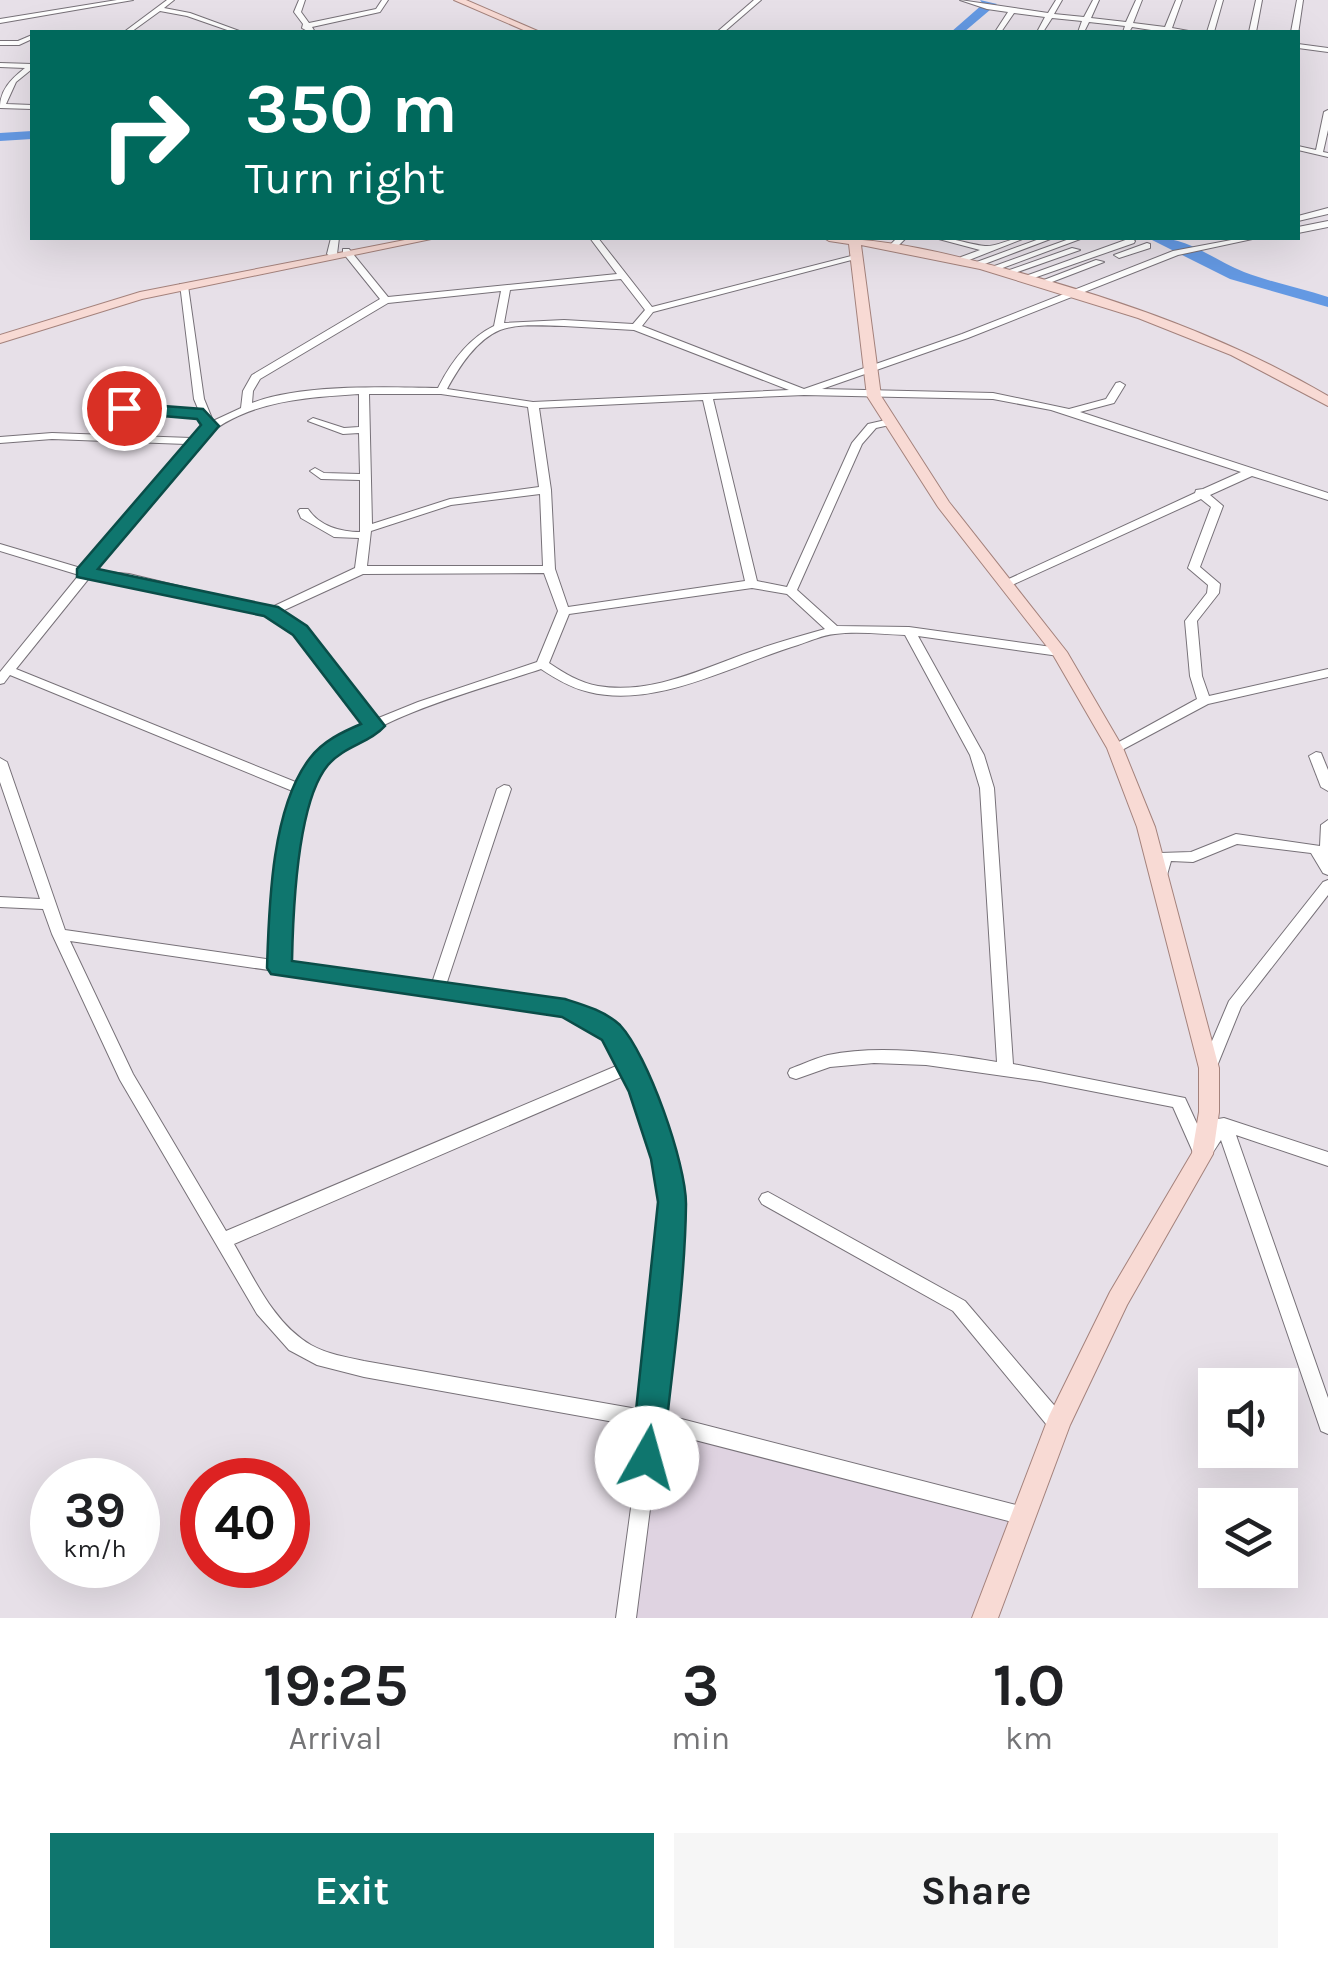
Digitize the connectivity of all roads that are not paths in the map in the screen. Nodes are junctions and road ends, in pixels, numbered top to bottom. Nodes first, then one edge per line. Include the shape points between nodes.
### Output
1 (125, 0) edge
2 (170, 0) edge
3 (302, 0) edge
4 (385, 0) edge
5 (458, 0) edge
6 (758, 0) edge
7 (963, 0) edge
8 (1058, 0) edge
9 (1096, 0) edge
10 (1139, 0) edge
11 (1179, 0) edge
12 (1220, 0) edge
13 (1259, 0) edge
14 (1300, 0) edge
15 (1008, 7) edge
16 (158, 9) junction
17 (1049, 16) junction
18 (0, 20) edge
19 (1086, 20) junction
20 (309, 29) edge
21 (1127, 29) edge
22 (130, 30) edge
23 (232, 30) edge
24 (530, 30) edge
25 (726, 30) edge
26 (1041, 30) edge
27 (1082, 30) edge
28 (1167, 30) edge
29 (1211, 30) edge
30 (1252, 30) edge
31 (1295, 30) edge
32 (30, 39) edge
33 (0, 43) edge
34 (1300, 46) edge
35 (1328, 50) edge
36 (0, 65) edge
37 (30, 66) edge
38 (30, 68) edge
39 (0, 106) edge
40 (30, 107) edge
41 (1328, 112) edge
42 (1324, 154) edge
43 (1328, 211) edge
44 (1300, 218) edge
45 (1328, 224) edge
46 (1300, 230) edge
47 (336, 240) edge
48 (418, 240) edge
49 (595, 240) edge
50 (940, 240) edge
51 (968, 240) edge
52 (1014, 240) edge
53 (1044, 240) edge
54 (1241, 240) edge
55 (1074, 241) edge
56 (1132, 241) dead end
57 (871, 242) edge
58 (1146, 246) dead end
59 (988, 249) junction
60 (928, 251) junction
61 (339, 253) junction
62 (1094, 254) junction
63 (957, 257) junction
64 (1106, 260) junction
65 (978, 263) junction
66 (994, 268) junction
67 (1131, 270) junction
68 (1008, 272) junction
69 (622, 276) junction
70 (1024, 278) junction
71 (1042, 282) junction
72 (183, 286) junction
73 (506, 289) junction
74 (1077, 294) junction
75 (386, 300) junction
76 (650, 310) junction
77 (636, 326) junction
78 (499, 327) junction
79 (0, 338) edge
80 (869, 368) junction
81 (1120, 385) dead end
82 (364, 391) junction
83 (107, 392) dead end
84 (441, 392) junction
85 (804, 392) junction
86 (874, 396) junction
87 (707, 397) junction
88 (1328, 402) edge
89 (533, 404) junction
90 (124, 408) junction
91 (246, 408) junction
92 (1069, 412) junction
93 (203, 414) junction
94 (313, 421) dead end
95 (890, 422) junction
96 (210, 426) junction
97 (365, 430) junction
98 (106, 437) junction
99 (0, 440) edge
100 (194, 441) junction
101 (315, 471) dead end
102 (1253, 471) junction
103 (363, 477) junction
104 (546, 490) junction
105 (1200, 492) junction
106 (1328, 496) edge
107 (304, 511) dead end
108 (363, 532) junction
109 (0, 547) edge
110 (549, 569) junction
111 (361, 570) junction
112 (84, 573) junction
113 (1006, 583) junction
114 (752, 584) junction
115 (790, 591) junction
116 (564, 611) junction
117 (271, 612) junction
118 (834, 630) junction
119 (910, 632) junction
120 (1059, 652) junction
121 (542, 664) junction
122 (1328, 673) edge
123 (4, 675) edge
124 (1204, 701) junction
125 (374, 726) junction
126 (1115, 748) junction
127 (1316, 756) dead end
128 (0, 762) edge
129 (1328, 788) edge
130 (504, 789) dead end
131 (302, 790) junction
132 (1328, 825) edge
133 (1327, 868) edge
134 (1159, 882) junction
135 (1328, 884) edge
136 (0, 902) edge
137 (48, 904) junction
138 (59, 934) junction
139 (280, 968) junction
140 (437, 990) junction
141 (630, 1067) junction
142 (1004, 1068) junction
143 (1209, 1068) junction
144 (796, 1074) dead end
145 (1224, 1124) junction
146 (1202, 1154) junction
147 (1328, 1159) edge
148 (768, 1198) dead end
149 (222, 1241) junction
150 (652, 1420) junction
151 (1058, 1424) junction
152 (1328, 1425) edge
153 (1020, 1515) junction
154 (626, 1618) edge
155 (985, 1618) edge

1 - 18 street
2 - 16 street
3 - 20 street via 297,12
4 - 20 street via 378,11
5 - 24 main road
6 - 25 street
7 - 15 street
8 - 17 street
9 - 19 street
10 - 21 street
11 - 28 street
12 - 29 street
13 - 30 street
14 - 31 street
15 - 17 street
16 - 22 street
16 - 23 street
17 - 19 street
17 - 26 street
19 - 21 street
19 - 27 street
32 - 33 street
34 - 35 street
36 - 37 street
38 - 39 street via 13,81
39 - 40 street
41 - 42 street
43 - 44 street
45 - 46 street
47 - 61 street
48 - 61 main road
49 - 69 street
50 - 60 street
51 - 59 street
51 - 63 street
52 - 59 street
53 - 65 street
54 - 67 street via 1191,248
55 - 62 street
55 - 66 street
55 - 68 street
56 - 62 street
57 - 60 main road
57 - 76 street
57 - 80 main road
58 - 64 street
59 - 63 street
60 - 63 main road
61 - 72 main road
61 - 75 street
62 - 64 street
62 - 70 street
63 - 65 main road
64 - 67 street
64 - 71 street
65 - 66 main road
66 - 68 main road
67 - 74 street
68 - 70 main road
69 - 73 street
69 - 76 street
70 - 71 main road
71 - 74 main road
72 - 79 main road
72 - 93 street
73 - 75 street
73 - 78 street
74 - 80 street
74 - 88 main road via 1197,332
75 - 91 street via 256,377
76 - 77 street
77 - 78 street
77 - 85 street
78 - 84 street via 468,350
80 - 85 street
80 - 86 main road
81 - 92 street via 1110,401
82 - 84 street
82 - 91 street via 292,396
82 - 97 street
83 - 90 street
84 - 89 street
85 - 86 street
85 - 87 street
86 - 92 street via 1010,397
86 - 95 main road
87 - 89 street
87 - 114 street
89 - 104 street
90 - 93 street
90 - 98 street
91 - 96 street
92 - 102 street
93 - 96 street
94 - 97 street via 343,432
95 - 113 main road
95 - 115 street via 872,426 857,443
96 - 100 street
97 - 103 street
98 - 99 street
98 - 100 street
100 - 112 street
101 - 103 street
102 - 105 street
102 - 106 street
103 - 108 street
104 - 108 street via 450,502
104 - 110 street
105 - 113 street
105 - 124 street via 1217,506 1194,568 1214,584 1191,621
107 - 108 street via 338,535
108 - 111 street
109 - 112 street
110 - 111 street
110 - 116 street
111 - 117 street
112 - 117 street
112 - 123 street
113 - 120 main road
114 - 115 street
114 - 116 street
115 - 118 street
116 - 121 street
117 - 125 street via 300,630
118 - 119 street
118 - 121 street via 650,690 590,690 564,682
119 - 120 street
119 - 142 street via 987,788
120 - 126 main road
121 - 125 street
122 - 124 street
123 - 131 street
124 - 126 street
125 - 131 street via 319,761
126 - 134 main road via 1146,826
127 - 129 street
128 - 137 street
130 - 140 street
131 - 139 street via 281,895
132 - 133 street
133 - 134 street via 1315,849 1236,840 1193,857 1165,856
134 - 143 main road
135 - 143 street via 1234,1005
136 - 137 street
137 - 138 street
138 - 139 street
138 - 149 street via 126,1076
139 - 140 street
140 - 141 street via 565,1008 592,1018 612,1033
141 - 149 street
141 - 150 street via 665,1159 672,1202
142 - 144 street via 852,1057
142 - 146 street via 1179,1102
143 - 146 main road
145 - 146 street
145 - 147 street
145 - 152 street
146 - 151 main road via 1118,1298
148 - 151 street via 960,1306
149 - 150 street via 289,1344 317,1358
150 - 153 street
150 - 154 street
151 - 153 main road
153 - 155 main road

